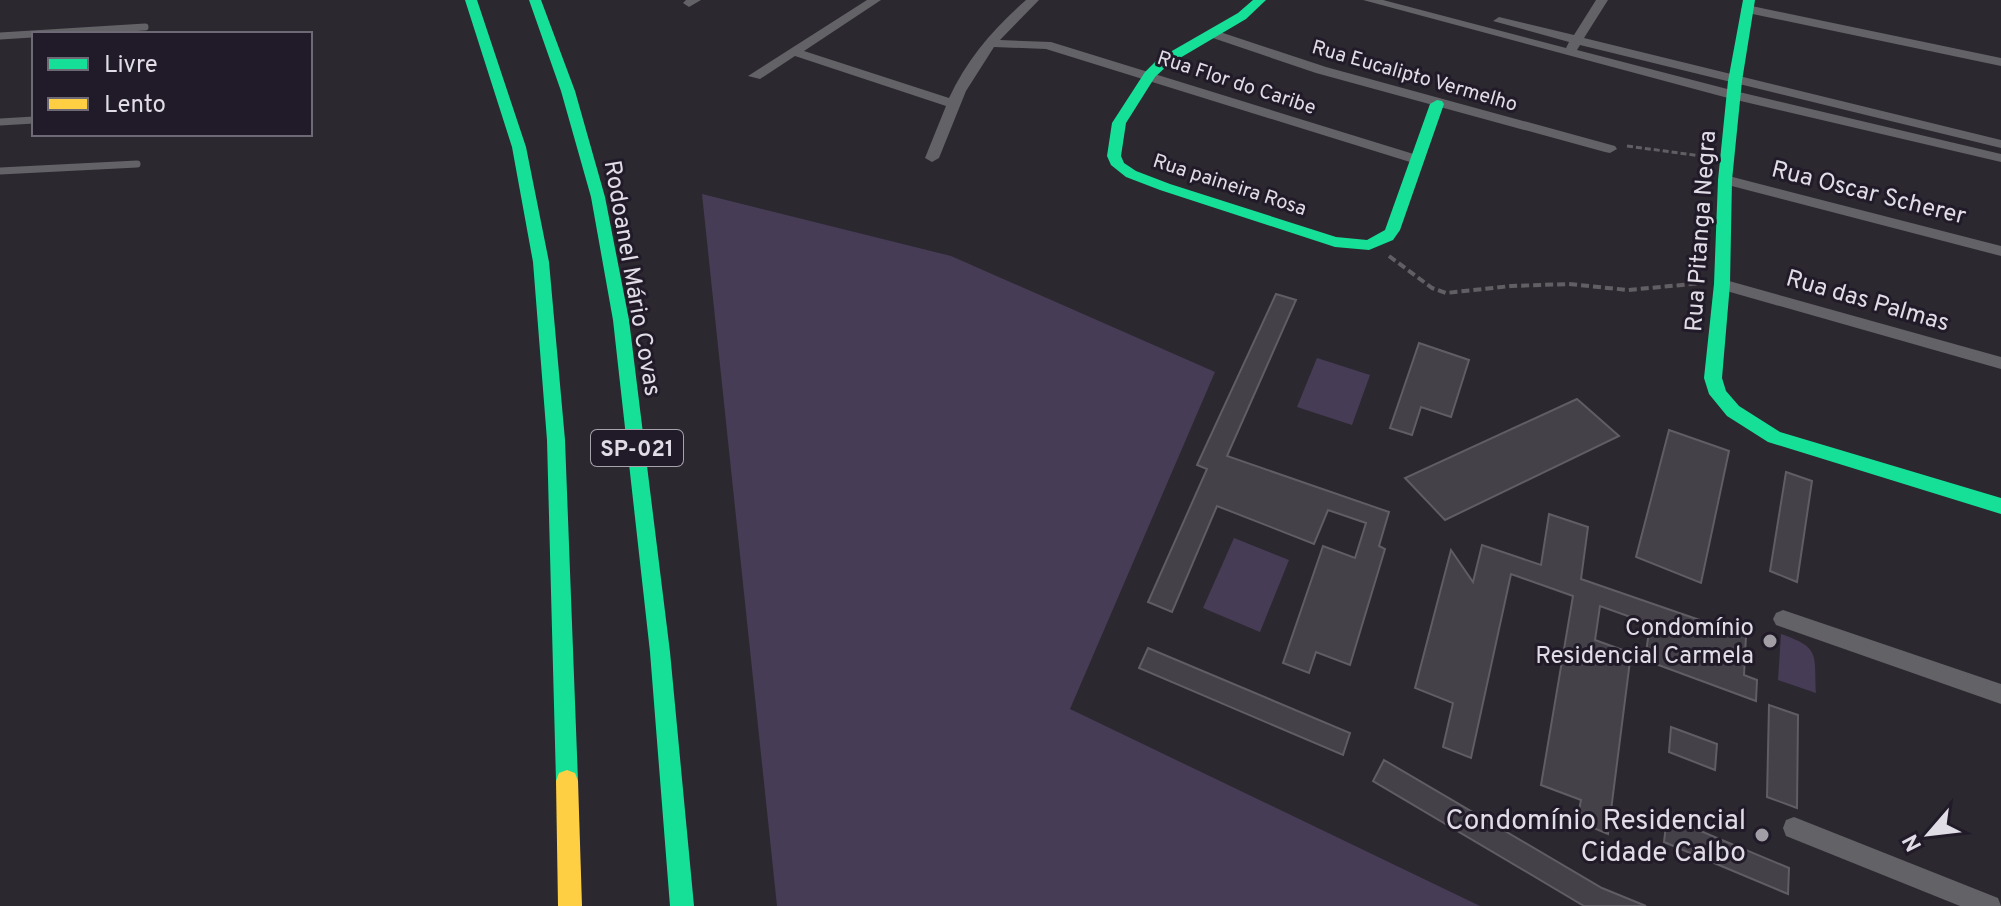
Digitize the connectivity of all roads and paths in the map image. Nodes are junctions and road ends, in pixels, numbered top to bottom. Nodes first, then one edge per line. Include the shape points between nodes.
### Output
1 (471, 0) edge
2 (535, 0) edge
3 (875, 0) edge
4 (1033, 0) edge
5 (1259, 0) edge
6 (1369, 0) edge
7 (1602, 0) edge
8 (1421, 4) edge
9 (1748, 5) edge
10 (1009, 20) junction
11 (145, 27) dead end
12 (64, 32) edge
13 (1211, 33) junction
14 (32, 34) edge
15 (0, 36) edge
16 (991, 43) junction
17 (1047, 45) junction
18 (1573, 47) junction
19 (795, 52) junction
20 (2001, 62) edge
21 (1150, 75) junction
22 (755, 76) dead end
23 (1734, 88) junction
24 (951, 103) junction
25 (1437, 104) junction
26 (1833, 111) junction
27 (32, 120) edge
28 (0, 122) edge
29 (2001, 144) edge
30 (1610, 149) joint
31 (932, 158) dead end
32 (1727, 158) junction
33 (2001, 158) edge
34 (1415, 159) junction
35 (137, 164) dead end
36 (0, 171) edge
37 (1725, 180) junction
38 (1369, 245) junction
39 (2001, 251) edge
40 (1722, 284) junction
41 (2001, 363) edge
42 (2001, 506) edge
43 (1783, 619) dead end
44 (2001, 694) edge
45 (1794, 828) dead end
46 (570, 906) edge
47 (682, 906) edge
48 (1990, 906) edge

1 - 46 main road, SP-021 via 508,108 530,197 546,297 565,646
2 - 47 main road, Rodoanel Mário Covas / SP-021 via 598,197 621,320 660,652
3 - 19 street
4 - 10 street
5 - 13 main road, Rua paineira Rosa
6 - 8 street
7 - 18 street
8 - 18 street
9 - 20 street
9 - 23 main road, Rua Pitanga Negra
10 - 16 street
10 - 17 street
11 - 12 lane
13 - 21 main road, Rua paineira Rosa
13 - 25 street, Rua Eucalipto Vermelho
14 - 15 lane
16 - 17 street
16 - 24 street
17 - 21 street, Rua Flor do Caribe
18 - 23 street
19 - 22 street
19 - 24 street
21 - 34 street, Rua Flor do Caribe
21 - 38 main road, Rua paineira Rosa via 1119,123 1114,156 1118,165 1165,187 1335,242
23 - 26 street
23 - 32 main road, Rua Pitanga Negra
24 - 31 street
25 - 30 street, Rua Eucalipto Vermelho
25 - 34 main road
26 - 29 street
26 - 33 street
27 - 28 lane
30 - 32 path via 1632,146
32 - 37 main road, Rua Pitanga Negra
34 - 38 main road via 1392,230
35 - 36 lane
37 - 39 street, Rua Oscar Scherer
37 - 40 main road, Rua Pitanga Negra
38 - 40 path via 1446,293 1569,284 1628,290
40 - 41 street, Rua das Palmas
40 - 42 main road, Rua Pitanga Negra via 1713,378 1718,394 1733,411 1774,437
43 - 44 street
45 - 48 street

